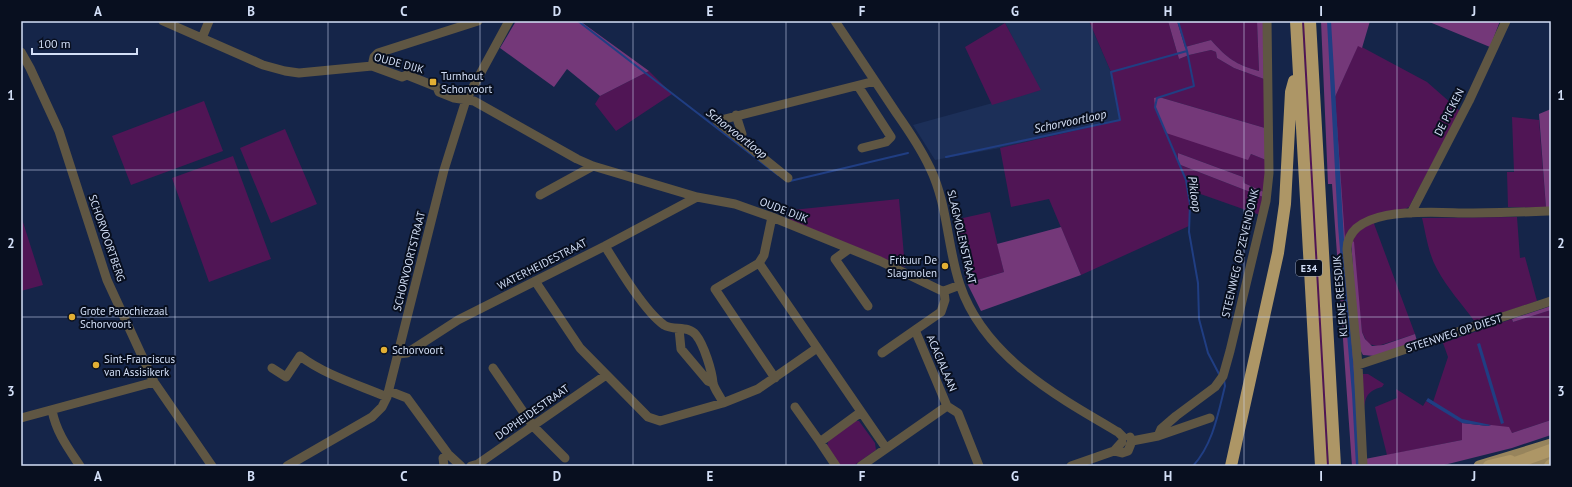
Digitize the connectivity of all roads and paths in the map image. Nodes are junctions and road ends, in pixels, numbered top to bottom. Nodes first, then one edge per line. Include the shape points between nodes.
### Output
1 (163, 21) edge
2 (209, 21) edge
3 (478, 21) edge
4 (509, 21) edge
5 (835, 21) edge
6 (1267, 21) edge
7 (1296, 21) edge
8 (1310, 21) edge
9 (1506, 21) edge
10 (202, 38) junction
11 (21, 52) edge
12 (372, 66) junction
13 (1298, 71) junction
14 (876, 81) junction
15 (858, 86) junction
16 (466, 100) junction
17 (736, 115) junction
18 (742, 134) dead end
19 (862, 148) dead end
20 (593, 166) junction
21 (788, 178) dead end
22 (540, 194) dead end
23 (697, 197) junction
24 (1551, 211) edge
25 (1411, 213) junction
26 (772, 217) junction
27 (605, 246) junction
28 (850, 249) junction
29 (759, 263) junction
30 (535, 281) junction
31 (960, 285) junction
32 (944, 291) junction
33 (1551, 301) edge
34 (868, 306) dead end
35 (679, 329) junction
36 (915, 330) junction
37 (817, 348) junction
38 (882, 353) dead end
39 (398, 354) junction
40 (1358, 365) junction
41 (272, 368) dead end
42 (493, 368) dead end
43 (606, 375) junction
44 (775, 378) junction
45 (154, 382) junction
46 (713, 383) junction
47 (388, 394) junction
48 (723, 402) junction
49 (947, 406) junction
50 (795, 407) dead end
51 (52, 410) junction
52 (861, 412) junction
53 (21, 418) edge
54 (1210, 418) dead end
55 (533, 426) junction
56 (1158, 436) junction
57 (820, 442) junction
58 (1127, 442) junction
59 (1551, 444) edge
60 (886, 448) junction
61 (1234, 449) junction
62 (1551, 450) edge
63 (448, 454) junction
64 (565, 458) dead end
65 (1551, 458) edge
66 (1515, 465) edge
67 (80, 466) edge
68 (212, 466) edge
69 (287, 466) edge
70 (444, 466) edge
71 (461, 466) edge
72 (471, 466) edge
73 (836, 466) edge
74 (861, 466) edge
75 (979, 466) edge
76 (1071, 466) edge
77 (1225, 466) edge
78 (1231, 466) edge
79 (1321, 466) edge
80 (1335, 466) edge
81 (1363, 466) edge
82 (1478, 466) edge
83 (1489, 466) edge
84 (1528, 466) edge

1 - 10 street, OUDE DIJK
2 - 10 street
3 - 12 street via 378,53
4 - 16 street, SCHORVOORTSTRAAT
5 - 14 street, SLAGMOLENSTRAAT
6 - 56 street, STEENWEG OP ZEVENDONK via 1269,173 1266,201 1230,351 1223,376 1215,387 1176,416 1161,429
7 - 13 highway, E34
8 - 80 highway, E34
9 - 25 street, DE PICKEN via 1469,101
10 - 12 street, OUDE DIJK via 263,65 285,71 299,73
11 - 45 street, SCHORVOORTBERG via 59,131 107,280
12 - 16 street, OUDE DIJK via 402,77 407,75 437,87 439,92
13 - 61 highway via 1291,92 1285,204 1278,253
13 - 79 highway, E34
14 - 15 street
14 - 31 street, SLAGMOLENSTRAAT via 931,168 942,196
15 - 17 street
15 - 19 street via 890,137 886,142
16 - 20 street, OUDE DIJK
16 - 39 street, SCHORVOORTSTRAAT via 444,170
17 - 18 street
17 - 21 street via 717,121
20 - 22 street
20 - 23 street, OUDE DIJK
23 - 26 street, OUDE DIJK via 735,204
23 - 27 street, WATERHEIDESTRAAT
24 - 25 street, KLEINE REESDIJK
25 - 40 street, KLEINE REESDIJK via 1376,218 1355,228 1348,238
26 - 28 street, OUDE DIJK
26 - 29 street via 764,255
27 - 30 street, WATERHEIDESTRAAT
27 - 35 street via 639,297 660,322 665,326
28 - 32 street, OUDE DIJK
28 - 34 street via 835,259
29 - 37 street
29 - 44 street via 715,289
30 - 39 street, WATERHEIDESTRAAT via 458,320 407,353
30 - 43 street via 580,348
31 - 32 street
31 - 58 street, SLAGMOLENSTRAAT via 979,324 994,344 1053,392 1118,432
32 - 36 street, ACACIALAAN via 945,300 941,312
33 - 40 street, STEENWEG OP DIEST
35 - 46 street via 681,349 708,381
35 - 46 street via 688,330 696,335 711,371
36 - 38 street, ACACIALAAN
36 - 49 street, ACACIALAAN
37 - 44 street
37 - 52 street
39 - 47 street, SCHORVOORTSTRAAT
40 - 81 street, KLEINE REESDIJK
41 - 47 street via 286,377 300,356 334,375
42 - 55 street
43 - 48 street via 654,420 660,421
43 - 55 street, DOPHEIDESTRAAT
44 - 48 street via 758,390
45 - 51 street
45 - 68 street, SCHORVOORTBERG
46 - 48 street
47 - 63 street via 407,398
47 - 69 street, SCHORVOORTSTRAAT via 382,408 372,417
49 - 60 street, ACACIALAAN
49 - 75 street, ACACIALAAN via 958,413
50 - 57 street
51 - 53 street
51 - 67 street via 62,439
52 - 57 street
52 - 60 street
54 - 56 street
55 - 64 street
55 - 72 street, DOPHEIDESTRAAT via 478,464
56 - 58 street
57 - 73 street
58 - 76 street via 1114,452
59 - 82 main road
60 - 74 street, ACACIALAAN
61 - 77 highway
61 - 78 highway
62 - 66 highway
63 - 70 street via 443,458
63 - 71 street
65 - 84 main road
66 - 83 highway via 1510,461

